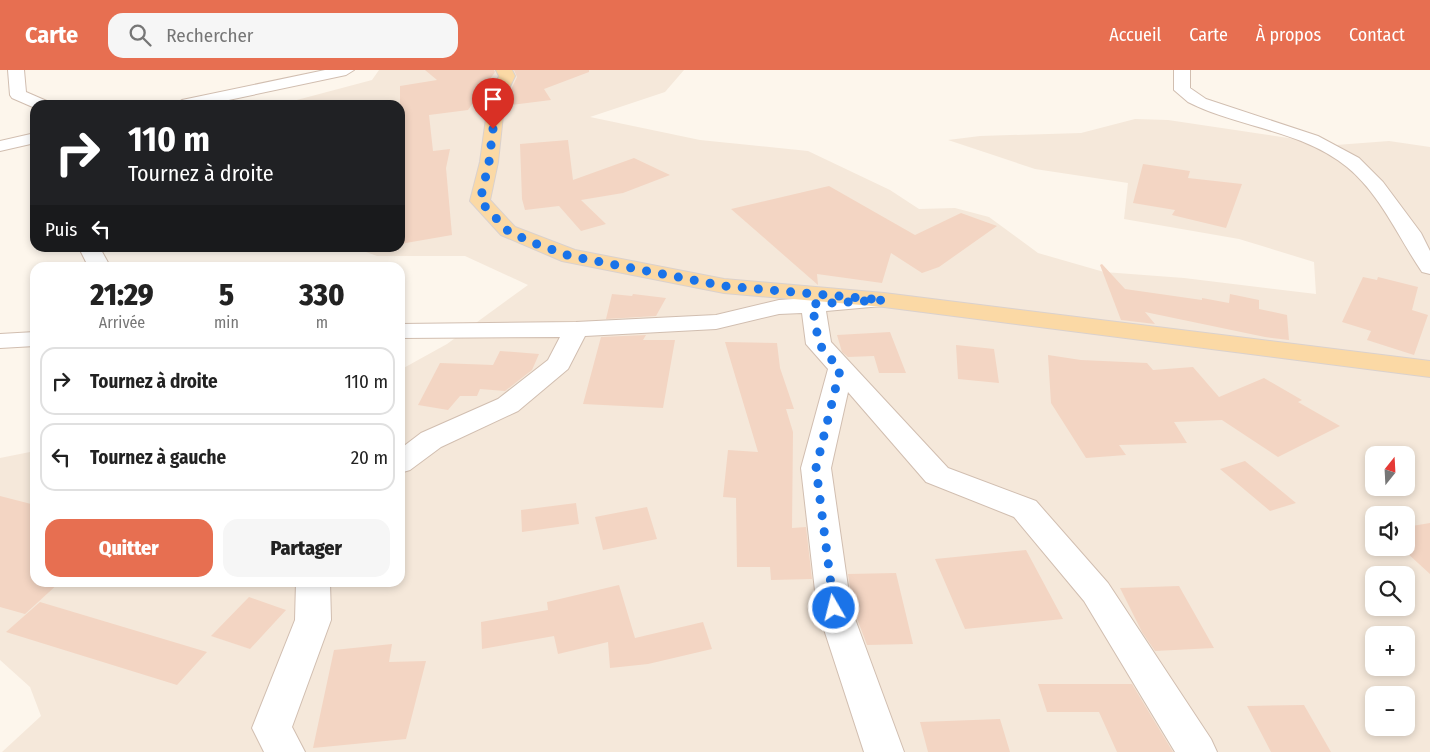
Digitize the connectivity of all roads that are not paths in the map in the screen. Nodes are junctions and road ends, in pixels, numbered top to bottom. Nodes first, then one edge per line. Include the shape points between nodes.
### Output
1 (16, 70) edge
2 (346, 70) edge
3 (504, 70) edge
4 (1182, 70) edge
5 (30, 100) edge
6 (205, 100) edge
7 (30, 129) edge
8 (0, 132) edge
9 (30, 139) edge
10 (0, 146) edge
11 (1430, 267) edge
12 (884, 300) junction
13 (812, 304) junction
14 (576, 329) junction
15 (405, 331) edge
16 (30, 339) edge
17 (0, 341) edge
18 (1430, 369) edge
19 (840, 370) junction
20 (405, 459) edge
21 (313, 587) edge
22 (285, 752) edge
23 (884, 752) edge
24 (1197, 752) edge

1 - 5 street via 18,95
2 - 6 street
3 - 12 main road via 507,76 497,97 489,162 480,201 508,231 570,256 724,286
4 - 11 street via 1182,90 1198,102 1288,132 1352,162 1410,233
7 - 8 street
9 - 10 street
12 - 13 street
12 - 18 main road
13 - 14 street via 779,307 716,322
13 - 19 street via 819,344
14 - 15 street
14 - 20 street via 559,364 508,405 431,440
16 - 17 street
19 - 23 street via 816,468 834,608
19 - 24 street via 937,475 1025,508 1096,592
21 - 22 street via 313,620 272,728

